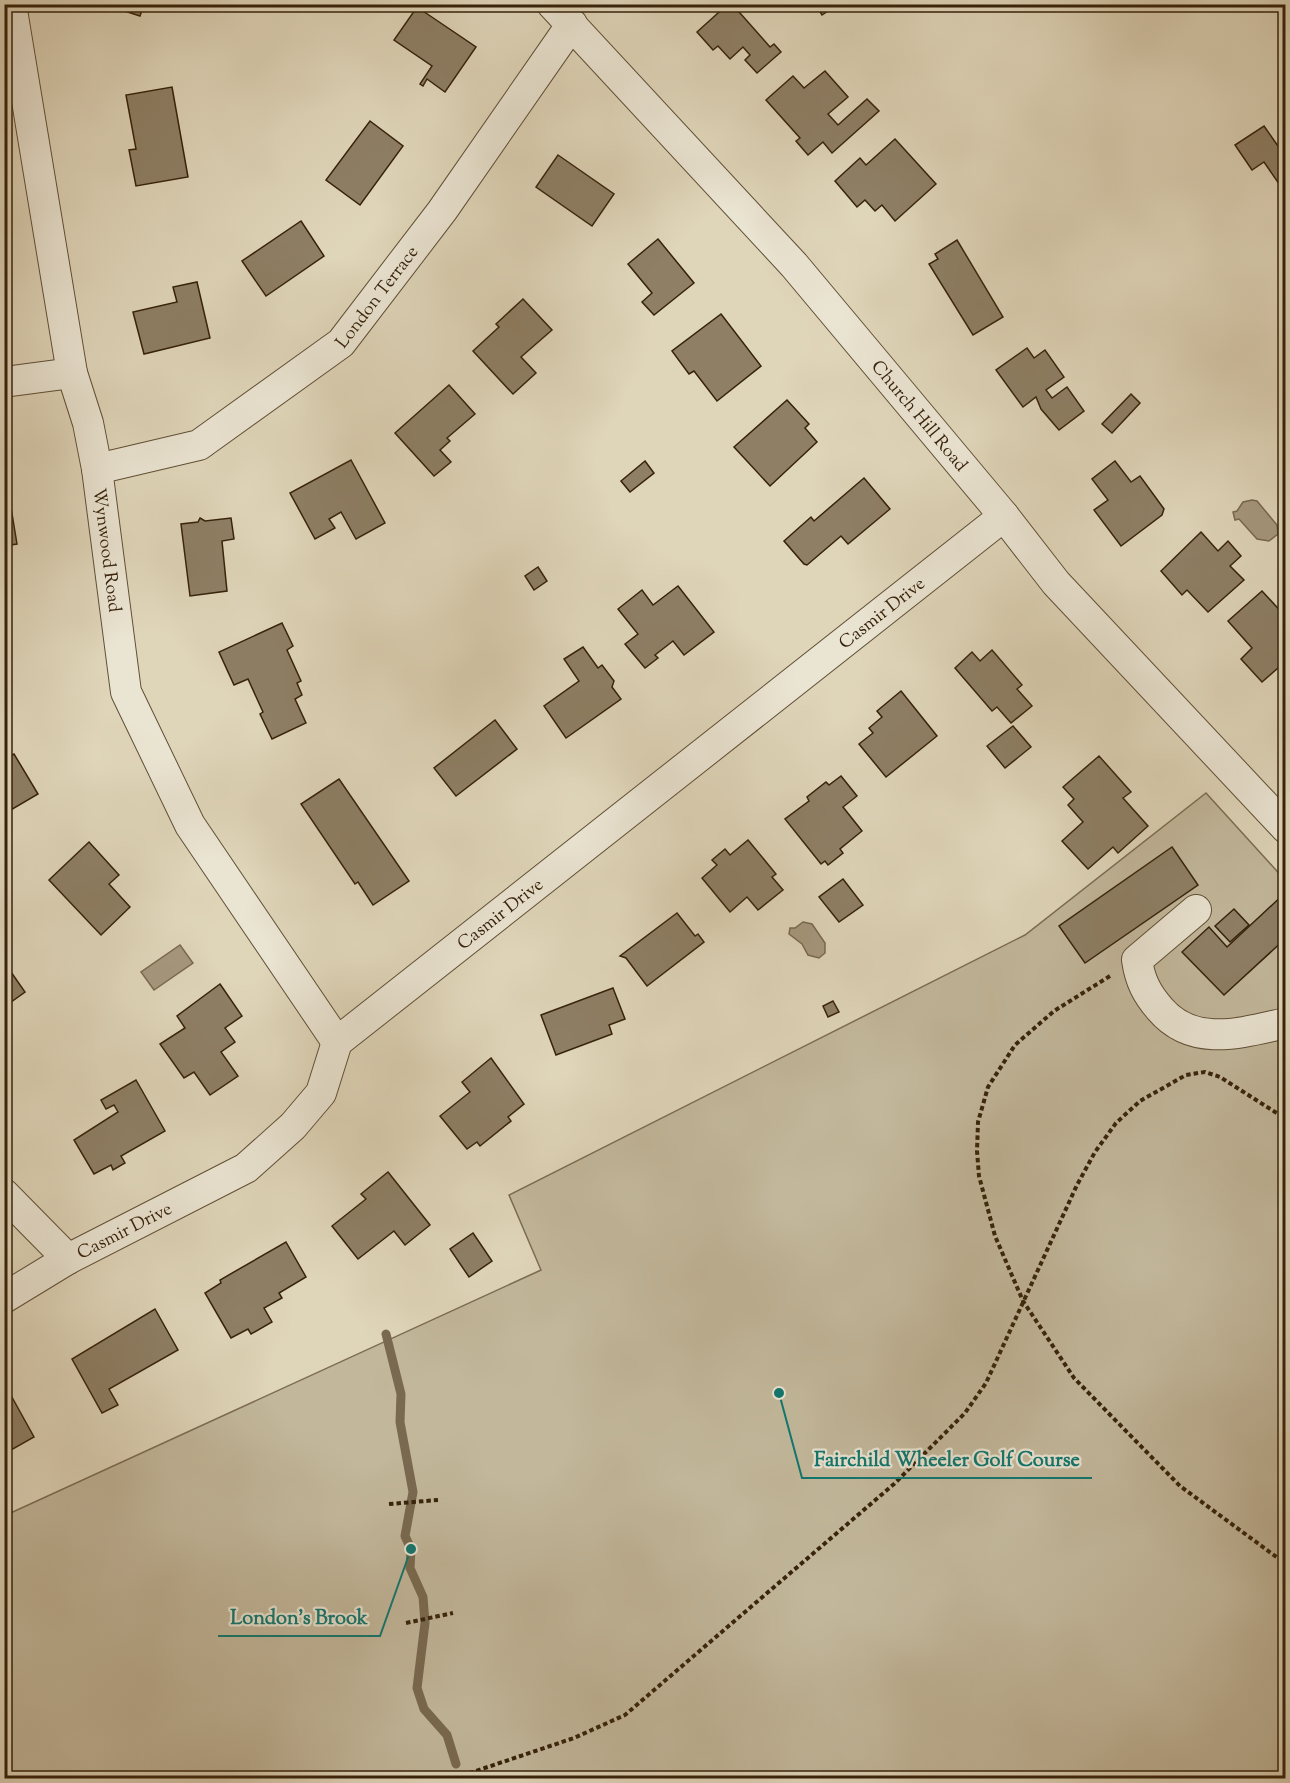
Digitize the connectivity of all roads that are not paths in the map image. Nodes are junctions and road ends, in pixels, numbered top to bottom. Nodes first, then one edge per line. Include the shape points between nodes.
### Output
1 (11, 4) edge
2 (562, 14) edge
3 (72, 373) junction
4 (4, 382) edge
5 (97, 469) junction
6 (1004, 516) junction
7 (1286, 828) edge
8 (1196, 910) dead end
9 (1286, 1023) edge
10 (337, 1042) junction
11 (4, 1194) edge
12 (68, 1259) junction
13 (4, 1298) edge

1 - 3 street, Wynwood Road
2 - 5 street, London Terrace via 442,211 341,343 199,445
2 - 6 street, Church Hill Road via 794,265
3 - 4 street
3 - 5 street, Wynwood Road
5 - 10 street, Wynwood Road via 126,692 190,825
6 - 7 street, Church Hill Road via 1056,583
6 - 10 street, Casmir Drive
8 - 9 street via 1137,960 1147,994 1168,1019 1184,1030 1204,1035
10 - 12 street, Casmir Drive via 321,1093 293,1126 246,1168
11 - 12 street
12 - 13 street, Casmir Drive

